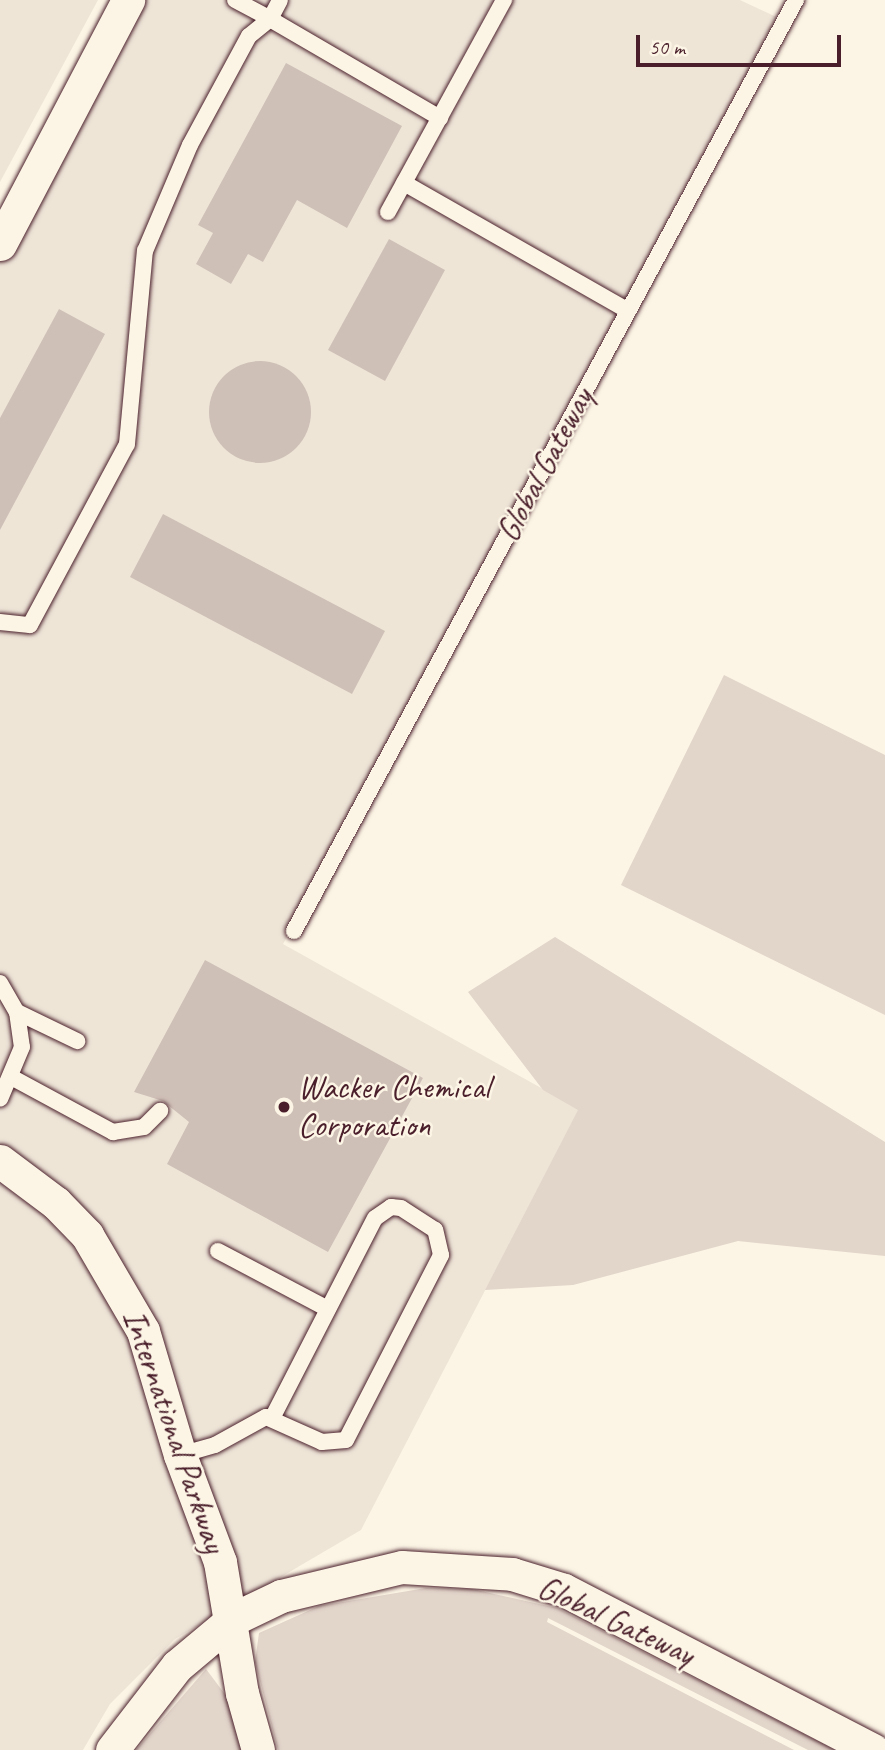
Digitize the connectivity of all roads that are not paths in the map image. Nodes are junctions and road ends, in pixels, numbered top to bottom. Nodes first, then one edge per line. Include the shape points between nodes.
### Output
1 (128, 0) edge
2 (235, 0) edge
3 (280, 0) edge
4 (504, 0) edge
5 (796, 0) edge
6 (270, 19) junction
7 (440, 118) junction
8 (404, 183) junction
9 (388, 212) dead end
10 (0, 244) edge
11 (628, 311) junction
12 (0, 622) edge
13 (294, 931) dead end
14 (0, 983) edge
15 (17, 1012) junction
16 (77, 1041) dead end
17 (12, 1078) junction
18 (0, 1098) edge
19 (160, 1111) dead end
20 (0, 1161) edge
21 (218, 1251) dead end
22 (328, 1309) junction
23 (272, 1418) junction
24 (180, 1455) junction
25 (233, 1619) junction
26 (112, 1750) edge
27 (258, 1750) edge
28 (873, 1750) edge

1 - 10 street
2 - 6 lane
3 - 6 lane
4 - 7 lane
5 - 11 lane, Global Gateway
6 - 7 lane
6 - 12 lane via 249,36 190,145 145,251 127,444 30,625
7 - 8 lane
8 - 9 lane
8 - 11 lane
11 - 13 lane, Global Gateway
14 - 15 lane
15 - 16 lane
15 - 17 lane via 22,1047
17 - 18 lane
17 - 19 lane via 113,1132 144,1127
20 - 24 street, International Parkway via 57,1203 110,1266 143,1331
21 - 22 lane
22 - 23 lane
22 - 23 lane via 383,1210 401,1209 435,1230 441,1255 346,1440 322,1442
23 - 24 lane
24 - 25 street, International Parkway via 220,1562
25 - 26 street, Global Gateway via 177,1666
25 - 27 street, International Parkway via 242,1693
25 - 28 street, Global Gateway via 281,1596 402,1567 512,1574 564,1590

